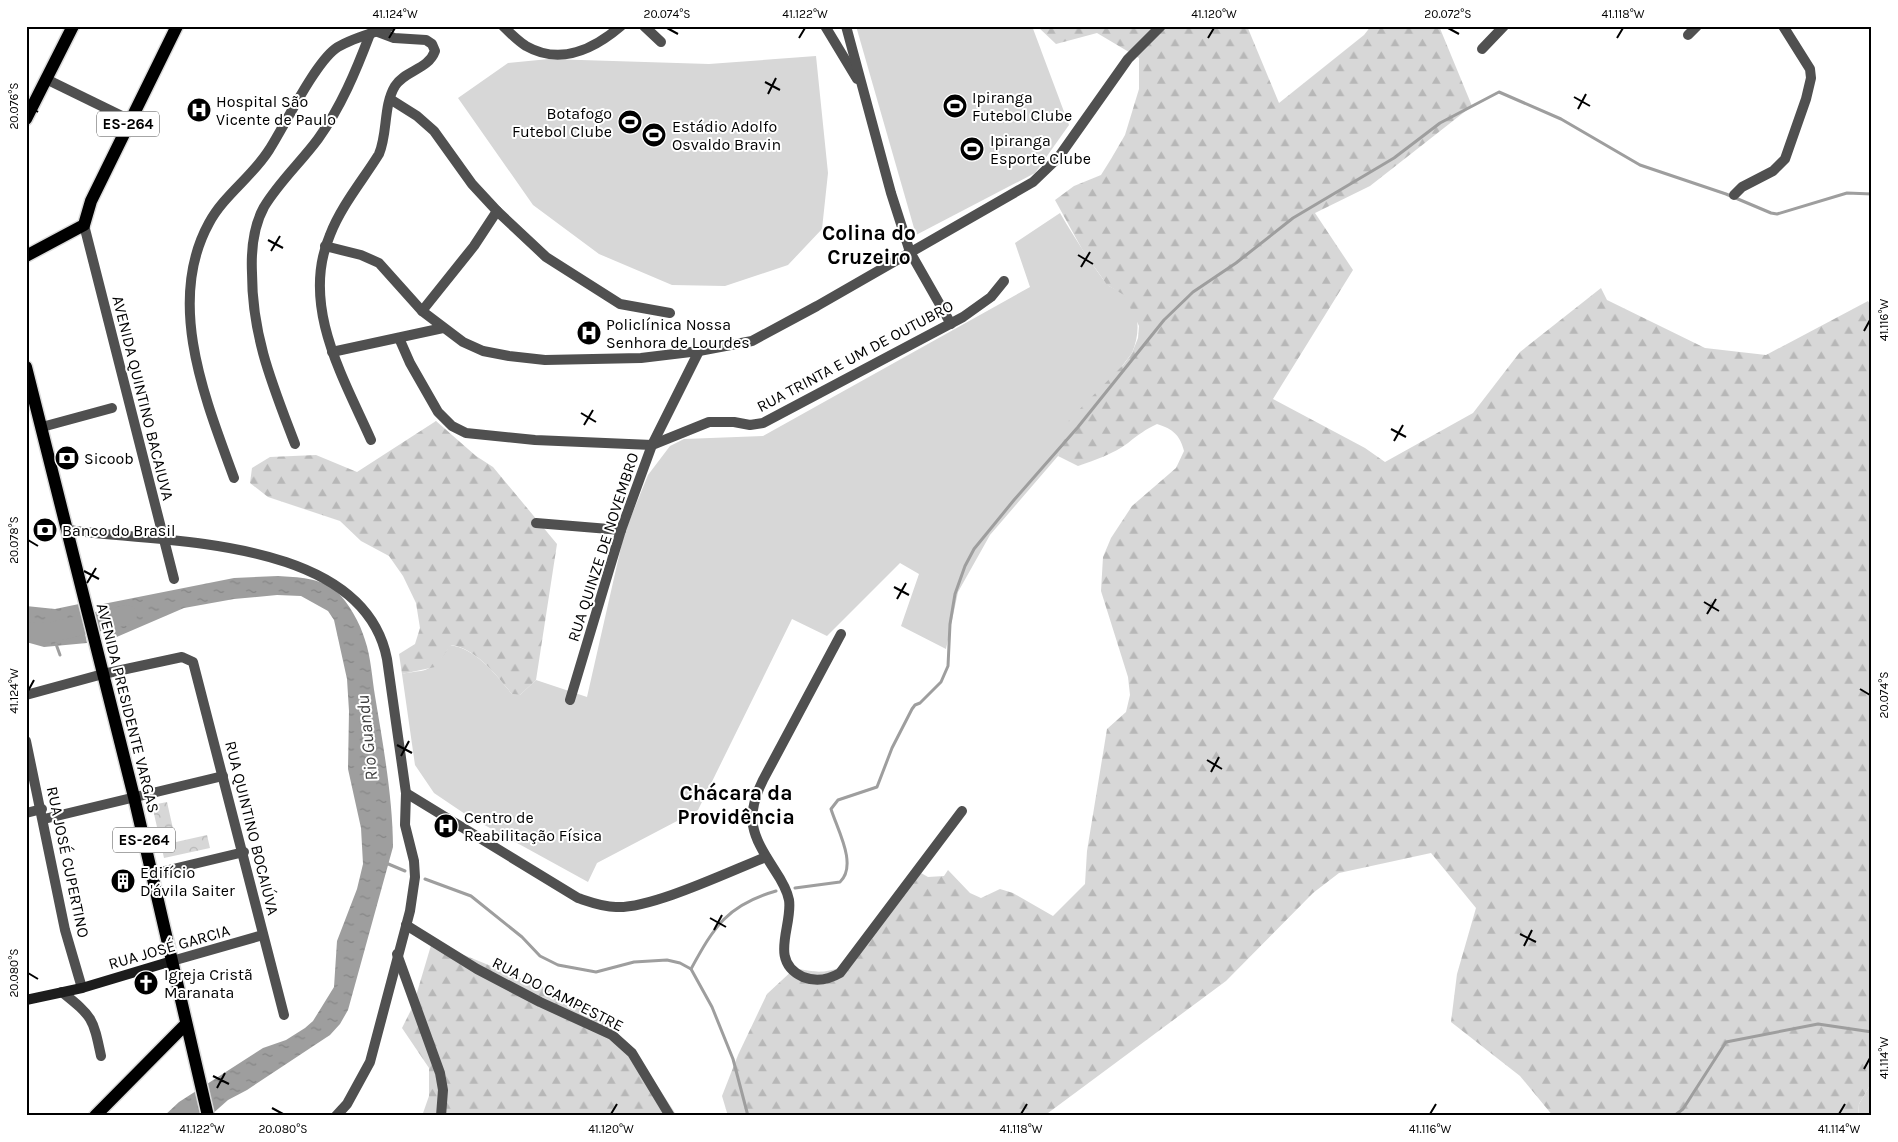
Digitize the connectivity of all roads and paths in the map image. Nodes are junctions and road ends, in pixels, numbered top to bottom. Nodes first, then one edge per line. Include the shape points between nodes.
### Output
1 (73, 26) edge
2 (177, 26) edge
3 (390, 26) edge
4 (503, 26) edge
5 (621, 26) edge
6 (644, 26) edge
7 (825, 26) edge
8 (846, 26) edge
9 (1161, 26) edge
10 (1504, 26) edge
11 (1698, 26) edge
12 (1783, 26) edge
13 (374, 33) junction
14 (1688, 35) dead end
15 (661, 42) dead end
16 (1482, 49) dead end
17 (46, 79) junction
18 (864, 90) junction
19 (390, 99) junction
20 (26, 119) edge
21 (130, 120) junction
22 (1734, 196) dead end
23 (497, 212) junction
24 (84, 225) junction
25 (325, 246) junction
26 (910, 252) junction
27 (26, 256) edge
28 (1004, 281) dead end
29 (422, 311) junction
30 (670, 313) dead end
31 (951, 324) junction
32 (443, 328) junction
33 (399, 338) junction
34 (332, 352) junction
35 (699, 352) junction
36 (26, 367) edge
37 (112, 408) dead end
38 (42, 426) junction
39 (371, 440) dead end
40 (295, 444) dead end
41 (652, 445) junction
42 (234, 478) dead end
43 (536, 523) dead end
44 (68, 530) junction
45 (621, 530) junction
46 (164, 539) junction
47 (174, 579) dead end
48 (841, 634) dead end
49 (103, 674) junction
50 (26, 695) edge
51 (570, 700) dead end
52 (26, 741) edge
53 (223, 776) junction
54 (406, 793) junction
55 (134, 797) junction
56 (962, 811) dead end
57 (26, 813) edge
58 (43, 814) junction
59 (244, 852) junction
60 (766, 857) junction
61 (152, 874) junction
62 (406, 925) junction
63 (263, 935) junction
64 (397, 954) junction
65 (172, 961) junction
66 (82, 988) junction
67 (62, 992) junction
68 (26, 1000) edge
69 (284, 1014) dead end
70 (186, 1024) junction
71 (101, 1056) dead end
72 (95, 1116) edge
73 (208, 1116) edge
74 (336, 1116) edge
75 (441, 1116) edge
76 (670, 1116) edge

1 - 17 main road
2 - 21 main road, ES-264
3 - 13 street
4 - 5 street via 525,45 543,53 581,52 594,47
6 - 15 street
7 - 18 street
8 - 18 street
9 - 26 street via 1128,59 1058,158 1034,182
10 - 16 street
11 - 14 street
12 - 22 street via 1810,69 1806,99 1785,159 1773,171 1742,187
13 - 19 street via 426,40 435,51 428,62 402,78
13 - 40 street via 330,122 271,197 255,230 252,251 255,323 265,366
13 - 42 street via 345,44 327,57 267,153 224,201 198,243 191,285 194,352
17 - 20 main road
17 - 21 street
18 - 26 street
19 - 23 street via 434,131 472,184
19 - 25 street via 380,154 337,220
21 - 24 main road, ES-264 via 91,201
23 - 29 street
23 - 30 street via 546,257 612,300 627,306
24 - 27 main road
24 - 46 street, AVENIDA QUINTINO BACAIUVA
25 - 29 street via 379,263
25 - 34 street via 319,283 321,311
26 - 31 street
26 - 35 street via 752,341
28 - 31 street, RUA TRINTA E UM DE OUTUBRO via 991,297
29 - 32 street
31 - 41 street, RUA TRINTA E UM DE OUTUBRO via 763,423 710,422
32 - 33 street
32 - 35 street via 462,342 484,351 545,360 641,358
33 - 34 street
33 - 41 street via 438,412 452,426 466,433 535,440
34 - 39 street
35 - 41 street, RUA QUINZE DE NOVEMBRO
36 - 38 main road, AVENIDA PRESIDENTE VARGAS / ES-264
37 - 38 street
38 - 44 main road, AVENIDA PRESIDENTE VARGAS / ES-264
41 - 45 street, RUA QUINZE DE NOVEMBRO
43 - 45 street
44 - 46 street
44 - 49 main road, AVENIDA PRESIDENTE VARGAS / ES-264
45 - 51 street, RUA QUINZE DE NOVEMBRO
46 - 47 street, AVENIDA QUINTINO BACAIUVA
46 - 54 street via 280,559 328,581 366,610 383,641
48 - 60 street via 754,798 751,821
49 - 50 street
49 - 53 street, RUA QUINTINO BOCAIÚVA via 182,657 191,659
49 - 55 main road, AVENIDA PRESIDENTE VARGAS / ES-264
52 - 58 street, RUA JOSÉ CUPERTINO
53 - 55 street
53 - 59 street, RUA QUINTINO BOCAIÚVA
54 - 60 street via 578,898 603,906 616,908 658,899
54 - 62 street via 405,825 415,877
55 - 58 street
55 - 61 main road, AVENIDA PRESIDENTE VARGAS / ES-264
56 - 60 street via 840,973 831,978 820,980 801,976 785,958 789,899
57 - 58 street
58 - 66 street, RUA JOSÉ CUPERTINO via 66,930
59 - 61 street
59 - 63 street, RUA QUINTINO BOCAIÚVA
61 - 65 main road, AVENIDA PRESIDENTE VARGAS / ES-264
62 - 64 street
62 - 76 street, RUA DO CAMPESTRE via 477,969 612,1035 632,1053
63 - 65 street, RUA JOSÉ GARCIA
63 - 69 street, RUA QUINTINO BOCAIÚVA
64 - 74 street via 370,1062 347,1104
64 - 75 street via 440,1073 443,1090
65 - 66 main road, RUA JOSÉ GARCIA
65 - 70 main road, AVENIDA PRESIDENTE VARGAS / ES-264
66 - 67 main road, RUA JOSÉ GARCIA
67 - 68 main road, RUA JOSÉ GARCIA
67 - 71 street via 88,1014 94,1024
70 - 72 main road
70 - 73 main road, AVENIDA PRESIDENTE VARGAS / ES-264

